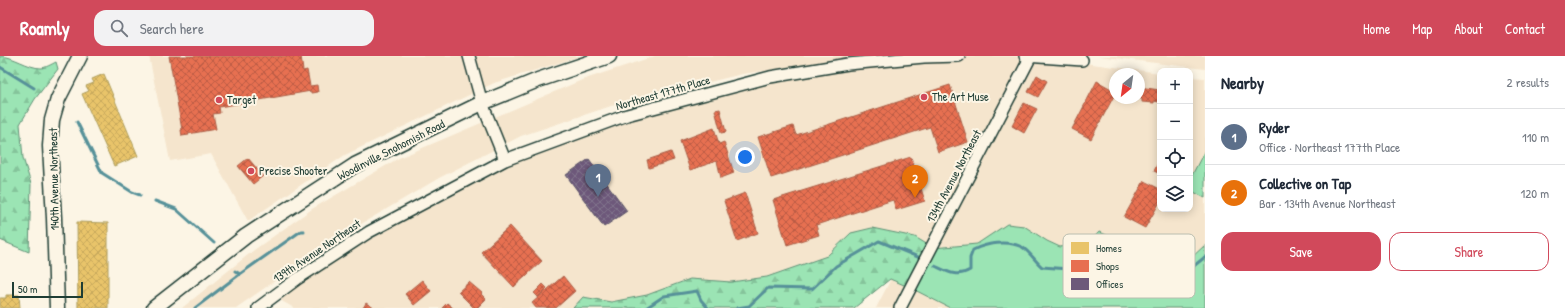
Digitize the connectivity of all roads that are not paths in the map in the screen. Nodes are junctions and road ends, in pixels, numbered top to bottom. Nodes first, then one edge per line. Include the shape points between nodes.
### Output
1 (80, 56) edge
2 (469, 56) edge
3 (609, 56) edge
4 (958, 56) edge
5 (1025, 56) edge
6 (1032, 56) edge
7 (1082, 60) dead end
8 (482, 103) junction
9 (505, 160) junction
10 (393, 220) joint
11 (57, 308) edge
12 (154, 308) edge
13 (258, 308) edge
14 (900, 308) edge

1 - 11 main road, 140th Avenue Northeast via 58,99 52,120 50,146
2 - 8 street
3 - 8 main road, Woodinville Snohomish Road via 538,80
4 - 9 street, Northeast 177th Place via 848,64 770,77 627,115
5 - 6 street
6 - 7 street
6 - 14 street, 134th Avenue Northeast
8 - 9 street
8 - 12 main road, Woodinville Snohomish Road via 356,165 246,236
9 - 10 street, Northeast 177th Place
10 - 13 street, 139th Avenue Northeast via 369,232

